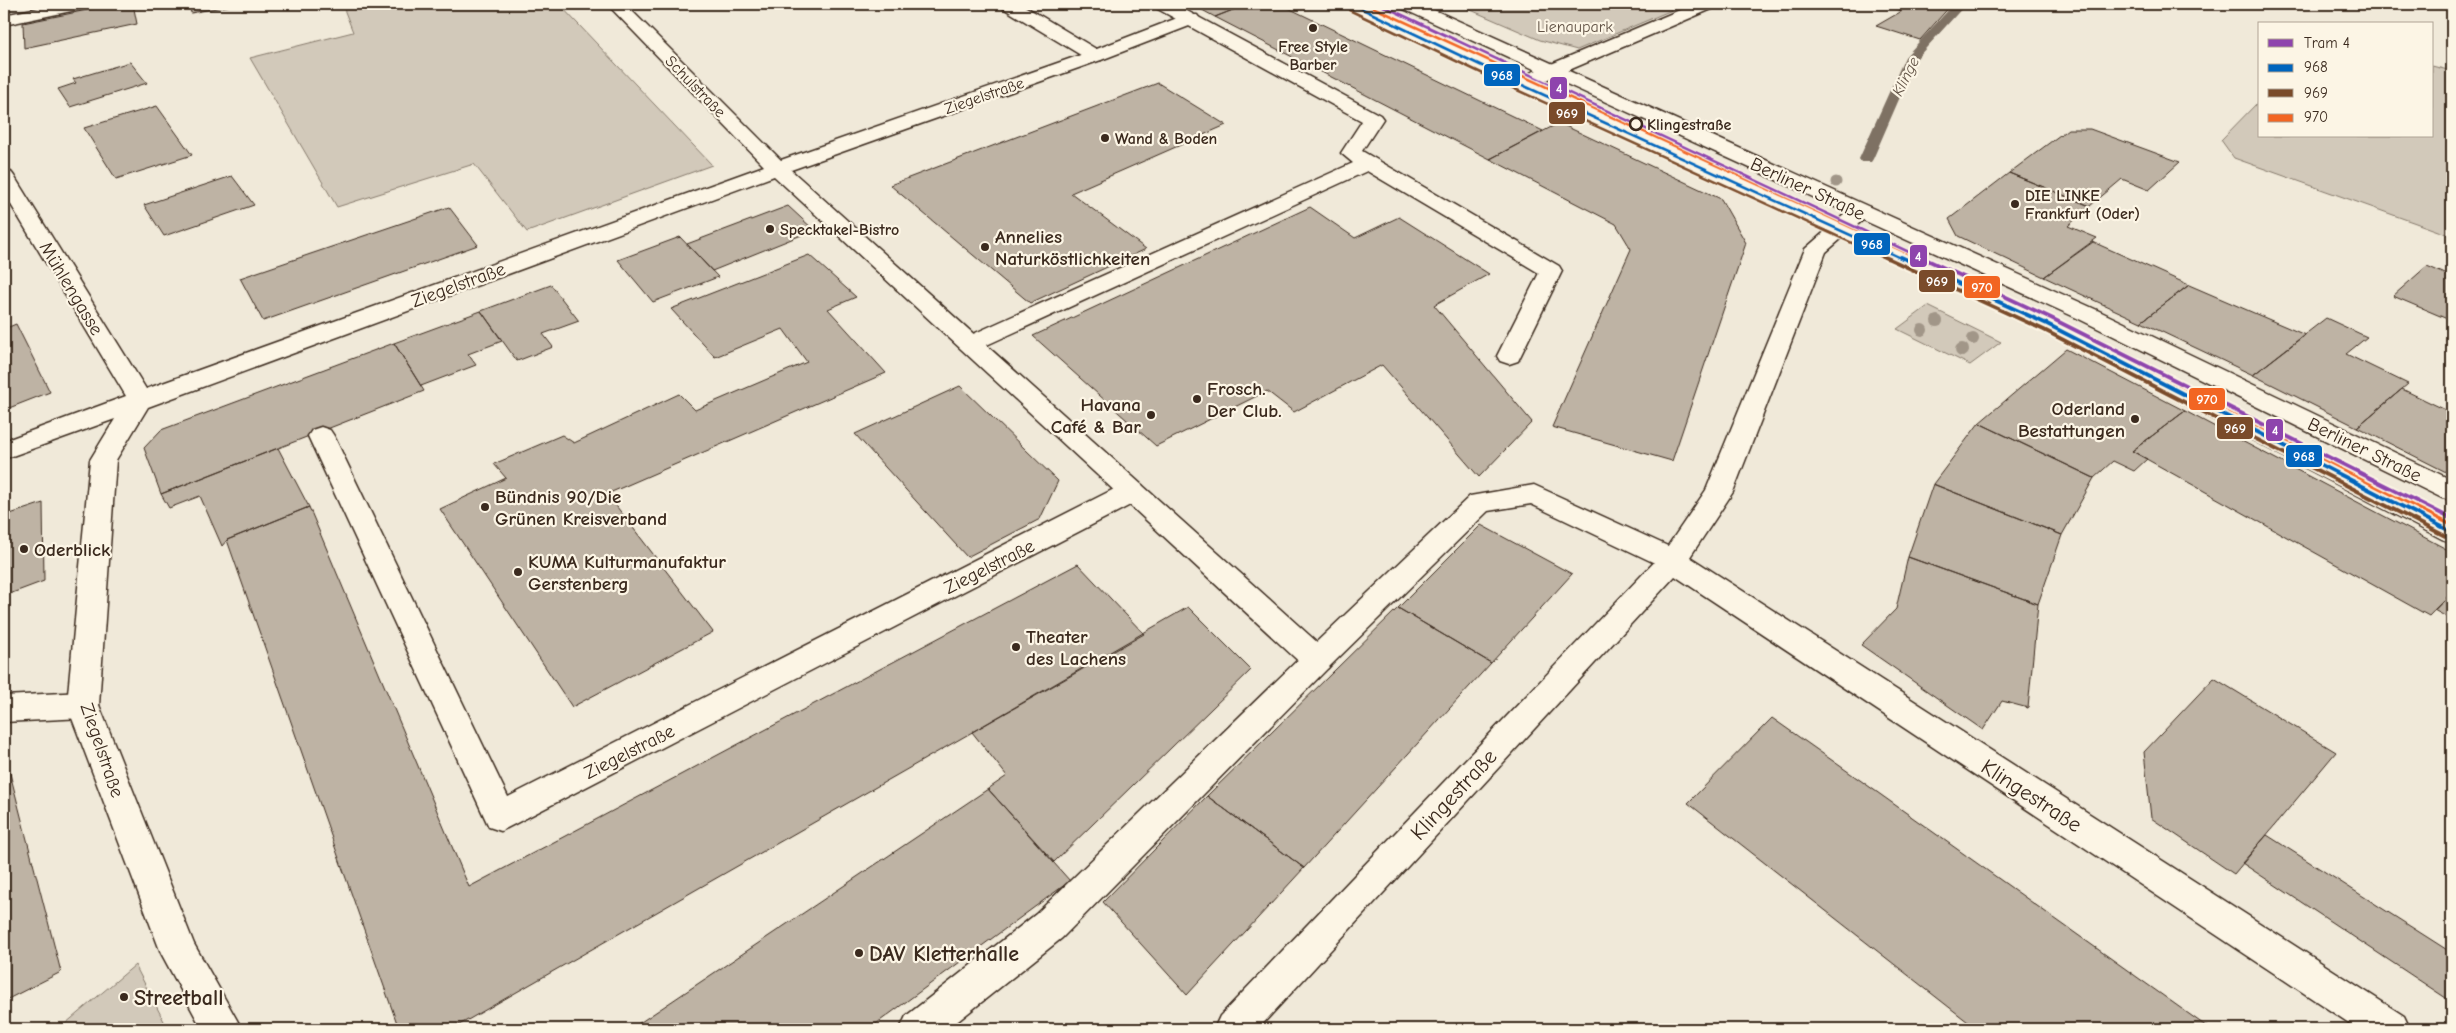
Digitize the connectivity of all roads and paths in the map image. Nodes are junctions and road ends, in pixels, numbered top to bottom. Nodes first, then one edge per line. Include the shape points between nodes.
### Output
1 (80, 4) edge
2 (616, 4) edge
3 (1162, 4) edge
4 (1352, 4) edge
5 (1407, 4) edge
6 (1708, 4) edge
7 (1018, 5) edge
8 (1191, 19) junction
9 (4, 20) edge
10 (1096, 56) junction
11 (1550, 70) junction
12 (1520, 84) junction
13 (1369, 163) junction
14 (777, 168) junction
15 (4, 176) edge
16 (1861, 212) junction
17 (1840, 230) junction
18 (970, 344) junction
19 (1509, 356) dead end
20 (140, 399) junction
21 (321, 436) dead end
22 (4, 450) edge
23 (2452, 491) edge
24 (1132, 492) junction
25 (2452, 532) edge
26 (1673, 560) junction
27 (1317, 660) junction
28 (83, 705) junction
29 (4, 709) edge
30 (222, 1029) edge
31 (919, 1029) edge
32 (1233, 1029) edge
33 (2391, 1029) edge

1 - 9 street
2 - 14 street, Schulstraße
3 - 8 street
4 - 12 street, Berliner Straße
5 - 11 street, Berliner Straße
6 - 11 street
7 - 10 street
8 - 10 street, Ziegelstraße
8 - 13 street via 1373,119 1352,153
10 - 14 street, Ziegelstraße
11 - 12 street
11 - 16 street, Berliner Straße
12 - 17 street, Berliner Straße
13 - 18 street
13 - 19 street via 1551,272
14 - 18 street
14 - 20 street, Ziegelstraße
15 - 20 street, Mühlengasse
16 - 17 street, Klingestraße
16 - 23 street, Berliner Straße via 2088,314
17 - 25 street, Berliner Straße via 2047,324
17 - 26 street, Klingestraße via 1816,249 1719,492
18 - 24 street
20 - 22 street, Ziegelstraße
20 - 28 street, Ziegelstraße via 103,460
21 - 24 street, Ziegelstraße via 501,817
24 - 27 street
26 - 27 street via 1534,494 1480,503
26 - 32 street, Klingestraße
26 - 33 street, Klingestraße
27 - 31 street via 1049,926
28 - 29 street
28 - 30 street, Ziegelstraße via 179,953

